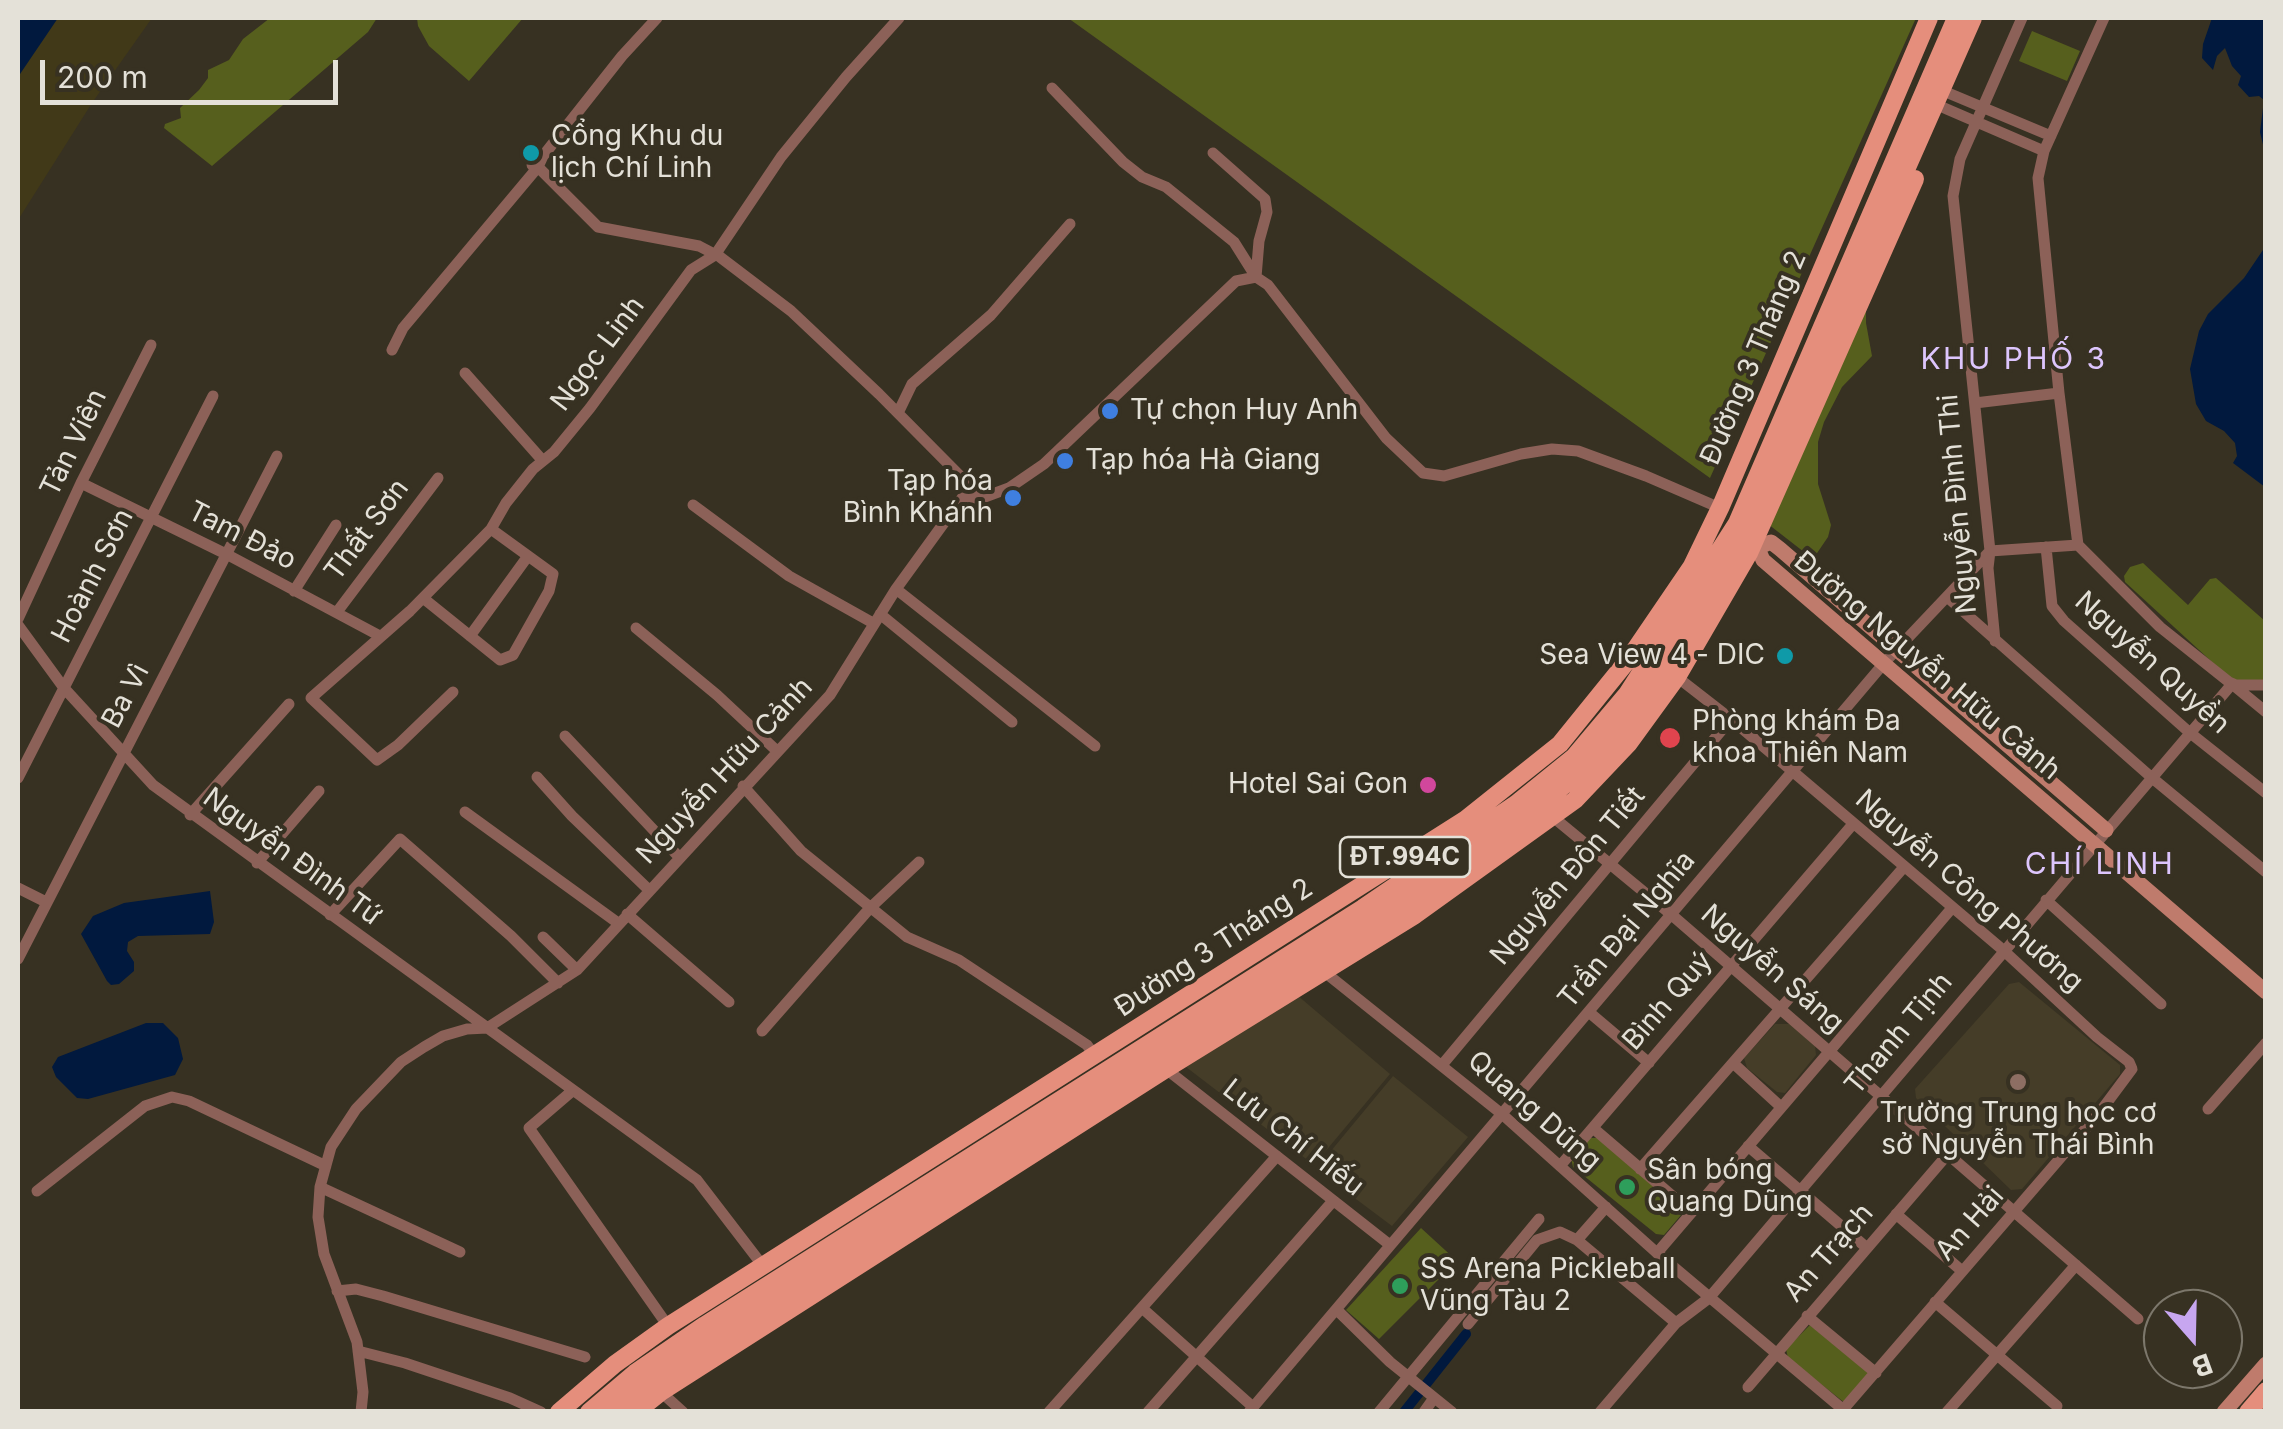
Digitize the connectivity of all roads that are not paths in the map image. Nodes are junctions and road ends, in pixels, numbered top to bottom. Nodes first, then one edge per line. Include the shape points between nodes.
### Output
1 (657, 18) edge
2 (899, 18) edge
3 (1929, 18) edge
4 (1956, 18) edge
5 (1973, 18) edge
6 (1986, 18) edge
7 (2022, 18) edge
8 (2104, 18) edge
9 (1052, 88) dead end
10 (1944, 99) junction
11 (1982, 107) junction
12 (1977, 120) junction
13 (2051, 136) junction
14 (2044, 152) junction
15 (1213, 153) dead end
16 (535, 166) junction
17 (1070, 224) dead end
18 (715, 254) junction
19 (1256, 277) junction
20 (151, 345) dead end
21 (392, 350) dead end
22 (465, 373) dead end
23 (2058, 393) junction
24 (213, 396) dead end
25 (1975, 403) junction
26 (898, 413) junction
27 (277, 456) dead end
28 (543, 462) junction
29 (438, 478) dead end
30 (81, 483) junction
31 (982, 498) junction
32 (693, 504) dead end
33 (1720, 508) junction
34 (152, 518) junction
35 (336, 525) dead end
36 (491, 528) junction
37 (1749, 537) junction
38 (2078, 545) junction
39 (2046, 548) junction
40 (1990, 551) junction
41 (228, 555) junction
42 (528, 556) junction
43 (896, 589) junction
44 (294, 590) junction
45 (1947, 597) junction
46 (424, 598) junction
47 (336, 612) junction
48 (876, 619) junction
49 (18, 622) edge
50 (636, 628) dead end
51 (380, 636) junction
52 (470, 636) junction
53 (1995, 641) junction
54 (1891, 656) junction
55 (1677, 677) junction
56 (2232, 684) junction
57 (2266, 685) edge
58 (64, 688) junction
59 (452, 692) dead end
60 (289, 704) dead end
61 (2266, 712) edge
62 (1731, 720) junction
63 (1012, 722) dead end
64 (1588, 726) junction
65 (2189, 732) junction
66 (565, 736) dead end
67 (1094, 746) dead end
68 (777, 752) junction
69 (123, 755) junction
70 (1793, 772) junction
71 (538, 777) dead end
72 (2151, 777) junction
73 (18, 778) edge
74 (743, 786) junction
75 (319, 790) dead end
76 (2266, 793) edge
77 (466, 812) dead end
78 (190, 814) junction
79 (1553, 818) junction
80 (1853, 824) junction
81 (2100, 836) junction
82 (679, 857) junction
83 (919, 862) dead end
84 (257, 863) junction
85 (1612, 864) junction
86 (2263, 864) edge
87 (1904, 867) junction
88 (18, 888) edge
89 (649, 890) junction
90 (2046, 900) junction
91 (46, 902) junction
92 (870, 908) junction
93 (1952, 908) junction
94 (330, 915) junction
95 (1672, 916) junction
96 (622, 918) junction
97 (542, 937) dead end
98 (2003, 950) junction
99 (18, 959) edge
100 (1730, 966) junction
101 (577, 970) junction
102 (1322, 970) junction
103 (558, 983) junction
104 (2266, 992) edge
105 (729, 1002) dead end
106 (2161, 1004) dead end
107 (1780, 1009) junction
108 (1590, 1013) junction
109 (487, 1028) junction
110 (762, 1032) dead end
111 (2266, 1043) edge
112 (1131, 1044) junction
113 (1829, 1052) junction
114 (1095, 1056) junction
115 (1648, 1063) junction
116 (1161, 1064) junction
117 (1442, 1064) junction
118 (1732, 1064) junction
119 (2132, 1069) joint
120 (572, 1092) junction
121 (1880, 1094) junction
122 (1113, 1096) junction
123 (1782, 1107) junction
124 (2208, 1109) dead end
125 (1503, 1115) junction
126 (1592, 1128) junction
127 (1748, 1146) junction
128 (1948, 1154) junction
129 (1277, 1156) junction
130 (326, 1166) junction
131 (1560, 1166) junction
132 (1640, 1169) junction
133 (320, 1187) junction
134 (1800, 1189) junction
135 (37, 1191) dead end
136 (1333, 1201) junction
137 (1606, 1207) junction
138 (2014, 1211) junction
139 (1691, 1212) junction
140 (1896, 1214) junction
141 (1539, 1219) dead end
142 (1577, 1240) junction
143 (1390, 1245) junction
144 (1866, 1248) junction
145 (460, 1252) dead end
146 (1657, 1254) junction
147 (2076, 1265) junction
148 (762, 1266) junction
149 (1962, 1271) junction
150 (337, 1291) junction
151 (1709, 1298) junction
152 (1936, 1302) junction
153 (1142, 1308) junction
154 (1337, 1310) junction
155 (1807, 1316) junction
156 (2138, 1318) dead end
157 (1676, 1323) junction
158 (1468, 1324) dead end
159 (668, 1326) junction
160 (358, 1351) junction
161 (1776, 1353) junction
162 (1997, 1354) junction
163 (1196, 1356) junction
164 (585, 1357) dead end
165 (2266, 1364) edge
166 (1876, 1373) junction
167 (1411, 1380) junction
168 (1748, 1387) dead end
169 (2266, 1391) edge
170 (661, 1392) junction
171 (1433, 1397) junction
172 (2057, 1406) dead end
173 (1251, 1409) edge
174 (2238, 1409) edge
175 (1844, 1411) edge
176 (361, 1412) edge
177 (541, 1412) edge
178 (559, 1412) edge
179 (589, 1412) edge
180 (614, 1412) edge
181 (636, 1412) edge
182 (683, 1412) edge
183 (1050, 1412) edge
184 (1148, 1412) edge
185 (1380, 1412) edge
186 (1424, 1412) edge
187 (1452, 1412) edge
188 (1600, 1412) edge
189 (1947, 1412) edge

1 - 16 street
2 - 18 street, Ngọc Linh via 781,156
3 - 33 main road, Đường 3 Tháng 2 / ĐT.994C
4 - 37 main road, Đường 3 Tháng 2 / ĐT.994C
5 - 10 main road, Đường 3 Tháng 2 / ĐT.994C
6 - 10 main road, Đường 3 Tháng 2 / ĐT.994C
7 - 11 street, Nguyễn Đình Thi
8 - 13 street
9 - 19 street via 1123,162 1234,242
10 - 11 street
10 - 12 street
10 - 37 main road, Đường 3 Tháng 2 / ĐT.994C
11 - 12 street, Nguyễn Đình Thi
11 - 13 street
12 - 14 street
12 - 25 street, Nguyễn Đình Thi via 1953,196
13 - 14 street
14 - 23 street via 2038,191
15 - 19 street via 1265,199
16 - 18 street via 598,227
16 - 21 street
17 - 26 street via 990,315 912,384
18 - 26 street via 790,312
18 - 28 street, Ngọc Linh via 691,270
19 - 31 street, Nguyễn Hữu Cảnh via 1219,294 1044,464
19 - 33 street via 1386,438 1423,473 1444,476 1521,454 1578,451
20 - 30 street, Tản Viên
22 - 28 street
23 - 25 street
23 - 38 street
24 - 34 street, Hoành Sơn
25 - 40 street, Nguyễn Đình Thi
26 - 31 street
27 - 41 street, Ba Vì
28 - 36 street, Ngọc Linh
29 - 47 street, Thất Sơn
30 - 34 street, Tam Đảo
30 - 49 street, Tản Viên
31 - 43 street, Nguyễn Hữu Cảnh via 962,498
32 - 48 street via 789,576
33 - 37 main road
33 - 64 main road, Đường 3 Tháng 2 / ĐT.994C via 1673,596
34 - 41 street, Tam Đảo
34 - 58 street, Hoành Sơn
35 - 44 street
36 - 42 street
36 - 46 street, Ngọc Linh
37 - 54 main road, Đường Nguyễn Hữu Cảnh via 1771,542
37 - 55 main road, Đường 3 Tháng 2 / ĐT.994C
37 - 64 main road, Đường 3 Tháng 2 / ĐT.994C via 1646,666
37 - 116 main road, Đường 3 Tháng 2 / ĐT.994C via 1641,703 1588,765 1525,818
38 - 39 street
38 - 56 street via 2160,627
39 - 40 street
39 - 65 street, Nguyễn Quyền via 2052,606
40 - 45 street, Trần Đại Nghĩa
40 - 53 street, Nguyễn Đình Thi
41 - 44 street, Tam Đảo
41 - 69 street, Ba Vì
42 - 52 street
42 - 52 street via 553,574 513,654 500,660
43 - 48 street, Nguyễn Hữu Cảnh
43 - 67 street
44 - 47 street, Tam Đảo
45 - 53 street, Nguyễn Đình Thi
45 - 54 street, Trần Đại Nghĩa
46 - 51 street, Ngọc Linh
46 - 52 street
47 - 51 street, Tam Đảo
48 - 63 street
48 - 68 street, Nguyễn Hữu Cảnh via 830,695
49 - 58 street, Nguyễn Đình Tứ
50 - 68 street
51 - 59 street, Ngọc Linh via 311,698 377,760
53 - 72 street, Nguyễn Đình Thi
54 - 70 street, Trần Đại Nghĩa
54 - 81 main road, Đường Nguyễn Hữu Cảnh
55 - 62 street, Nguyễn Công Phương
55 - 79 main road, Đường 3 Tháng 2 / ĐT.994C via 1629,742
56 - 57 street
56 - 61 street
56 - 65 street, Thanh Tịnh
58 - 69 street, Nguyễn Đình Tứ
58 - 73 street, Hoành Sơn
60 - 78 street
62 - 70 street, Nguyễn Công Phương
62 - 85 street, Nguyễn Đôn Tiết
64 - 112 main road, Đường 3 Tháng 2 / ĐT.994C via 1466,819
65 - 72 street, Thanh Tịnh
65 - 76 street, Nguyễn Quyền
66 - 82 street
68 - 74 street, Nguyễn Hữu Cảnh
69 - 78 street, Nguyễn Đình Tứ
69 - 91 street, Ba Vì
70 - 80 street, Nguyễn Công Phương
70 - 95 street, Trần Đại Nghĩa
71 - 89 street
72 - 81 street, Thanh Tịnh
72 - 86 street, Nguyễn Đình Thi
74 - 82 street, Nguyễn Hữu Cảnh
74 - 92 street via 801,851
75 - 84 street
77 - 96 street
78 - 84 street, Nguyễn Đình Tứ
79 - 85 street, Nguyễn Sáng
79 - 102 main road, Đường 3 Tháng 2 / ĐT.994C via 1415,916
80 - 87 street, Nguyễn Công Phương
80 - 100 street, Bình Quý
81 - 90 street, Thanh Tịnh
81 - 104 main road
82 - 89 street, Nguyễn Hữu Cảnh
83 - 92 street
84 - 94 street, Nguyễn Đình Tứ
85 - 95 street, Nguyễn Sáng
85 - 117 street, Nguyễn Đôn Tiết
87 - 93 street, Nguyễn Công Phương
87 - 107 street
88 - 91 street
89 - 96 street, Nguyễn Hữu Cảnh
90 - 98 street, Thanh Tịnh
90 - 106 street
91 - 99 street, Ba Vì
92 - 110 street
92 - 114 street via 907,938 959,960
93 - 98 street, Nguyễn Công Phương
93 - 113 street
94 - 103 street via 400,838
94 - 109 street, Nguyễn Đình Tứ
95 - 100 street, Nguyễn Sáng
95 - 108 street, Trần Đại Nghĩa
96 - 101 street, Nguyễn Hữu Cảnh
96 - 105 street
97 - 101 street
98 - 119 street, Nguyễn Công Phương
98 - 121 street, Thanh Tịnh
100 - 107 street, Nguyễn Sáng
100 - 115 street, Bình Quý
101 - 103 street, Nguyễn Hữu Cảnh
102 - 116 main road, Đường 3 Tháng 2 / ĐT.994C
102 - 117 street, Quang Dũng
103 - 109 street, Nguyễn Hữu Cảnh
107 - 113 street, Nguyễn Sáng
107 - 118 street
108 - 115 street
108 - 125 street, Trần Đại Nghĩa
109 - 120 street, Nguyễn Đình Tứ
109 - 130 street, Nguyễn Hữu Cảnh via 443,1036 401,1062 356,1109
111 - 124 street
112 - 114 main road, Đường 3 Tháng 2 / ĐT.994C
112 - 179 main road, Đường 3 Tháng 2 / ĐT.994C via 705,1324
113 - 121 street, Nguyễn Sáng
113 - 123 street
114 - 148 main road, Đường 3 Tháng 2 / ĐT.994C
115 - 126 street, Bình Quý
116 - 122 main road, Đường 3 Tháng 2 / ĐT.994C
116 - 129 street, Lưu Chí Hiếu
117 - 125 street, Quang Dũng
118 - 123 street
118 - 132 street
119 - 138 street, An Hải
120 - 148 street, Nguyễn Đình Tứ via 697,1180
120 - 159 street via 530,1128
121 - 128 street, Nguyễn Sáng
121 - 134 street, Thanh Tịnh
122 - 170 main road, Đường 3 Tháng 2 / ĐT.994C
122 - 180 main road, Đường 3 Tháng 2 / ĐT.994C via 712,1340
123 - 127 street
125 - 131 street, Quang Dũng
125 - 143 street, Trần Đại Nghĩa
126 - 131 street, Bình Quý
126 - 132 street
127 - 134 street
127 - 139 street
128 - 138 street, Nguyễn Sáng
128 - 140 street, An Trạch
129 - 136 street, Lưu Chí Hiếu
129 - 153 street
130 - 133 street, Nguyễn Hữu Cảnh
130 - 135 street via 172,1097 145,1106
131 - 137 street, Quang Dũng
132 - 139 street
133 - 145 street
133 - 150 street, Nguyễn Hữu Cảnh via 324,1254
134 - 144 street
134 - 151 street, Thanh Tịnh
136 - 143 street, Lưu Chí Hiếu
136 - 163 street
137 - 142 street
137 - 146 street, Quang Dũng
138 - 147 street, Nguyễn Sáng
138 - 149 street, An Hải
139 - 146 street
140 - 144 street, An Trạch
140 - 149 street
141 - 167 street
142 - 157 street
142 - 158 street via 1560,1232 1537,1240
143 - 154 street, Trần Đại Nghĩa
144 - 155 street, An Trạch
146 - 151 street, Quang Dũng
147 - 156 street, Nguyễn Sáng
147 - 162 street
148 - 159 main road, Đường 3 Tháng 2 / ĐT.994C
149 - 152 street, An Hải
150 - 160 street, Nguyễn Hữu Cảnh
150 - 164 street via 383,1296
151 - 157 street, Thanh Tịnh
151 - 161 street, Quang Dũng
152 - 162 street
152 - 166 street, An Hải
153 - 163 street
153 - 183 street
154 - 167 street
154 - 173 street, Trần Đại Nghĩa
155 - 161 street, An Trạch
155 - 166 street
157 - 188 street, Thanh Tịnh
159 - 178 main road, Đường 3 Tháng 2 / ĐT.994C
160 - 176 street, Nguyễn Hữu Cảnh
160 - 177 street
161 - 168 street, An Trạch
161 - 175 street, Quang Dũng
162 - 172 street
162 - 189 street
163 - 173 street
163 - 184 street
165 - 174 main road
166 - 175 street, An Hải
167 - 171 street
167 - 185 street
169 - 174 main road
170 - 181 main road, Đường 3 Tháng 2 / ĐT.994C
170 - 182 street
171 - 186 street
171 - 187 street

